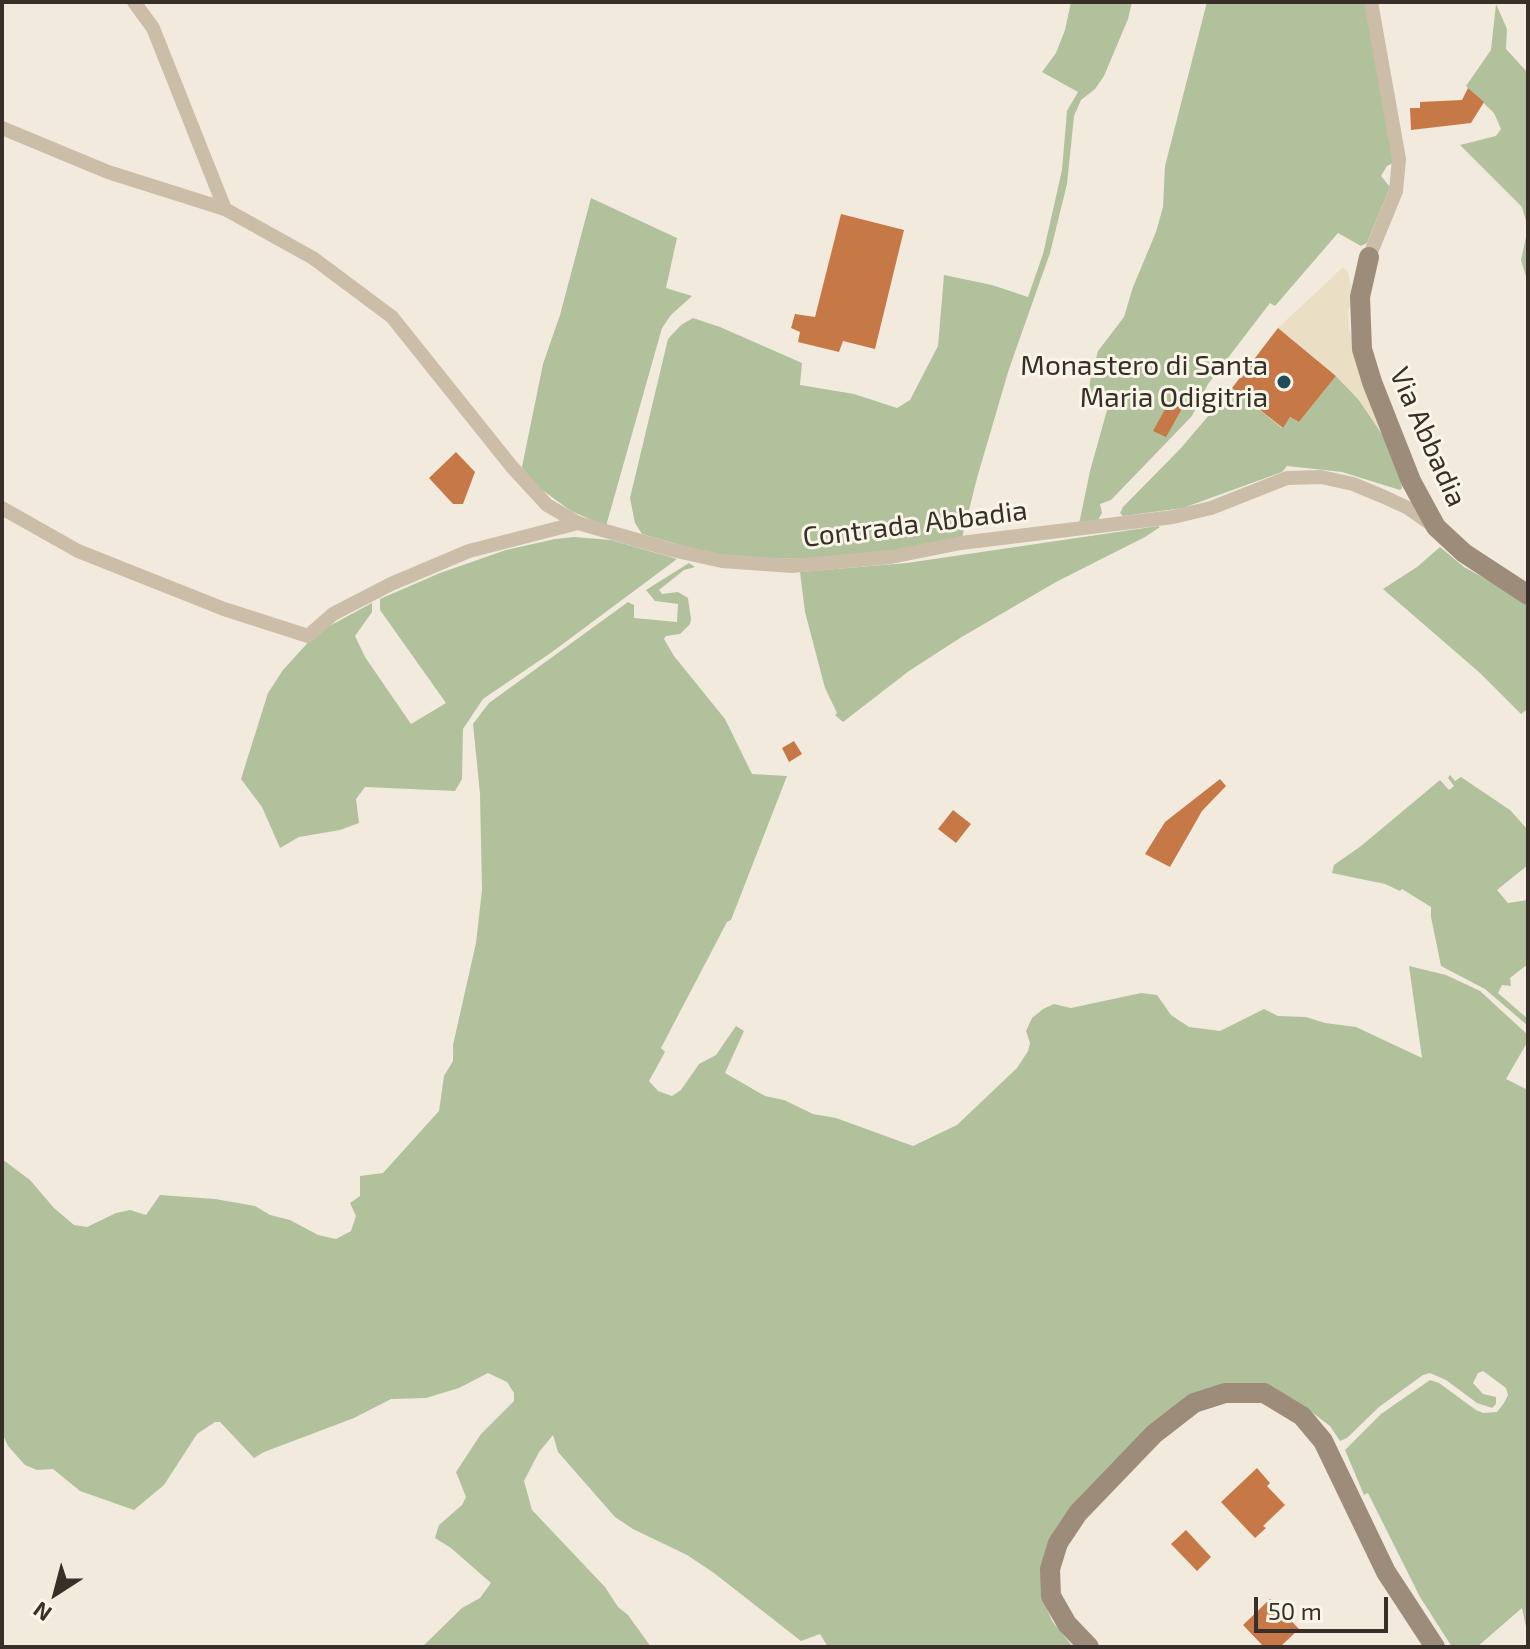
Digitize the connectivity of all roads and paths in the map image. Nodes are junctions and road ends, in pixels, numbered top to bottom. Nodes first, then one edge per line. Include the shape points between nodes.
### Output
1 (134, 2) edge
2 (1371, 2) edge
3 (2, 128) edge
4 (225, 209) junction
5 (1369, 257) joint
6 (2, 508) edge
7 (578, 523) junction
8 (1436, 527) junction
9 (1528, 595) edge
10 (1089, 1647) edge
11 (1435, 1647) edge

1 - 4 street via 153,28
2 - 5 street via 1399,159 1396,191
3 - 4 street, Contrada Abbadia via 108,172
4 - 7 street, Contrada Abbadia via 313,258 392,317 512,467 547,505
5 - 8 street, Via Abbadia via 1359,314 1366,366 1411,481
6 - 7 street via 78,551 308,636 333,614 469,551
7 - 8 street, Contrada Abbadia via 722,561 792,566 1173,517 1287,478 1321,477 1382,496
8 - 9 street, Via Abbadia via 1464,553
10 - 11 street via 1051,1596 1050,1569 1058,1543 1078,1513 1154,1434 1194,1403 1225,1393 1264,1393 1302,1416 1323,1441 1386,1572

